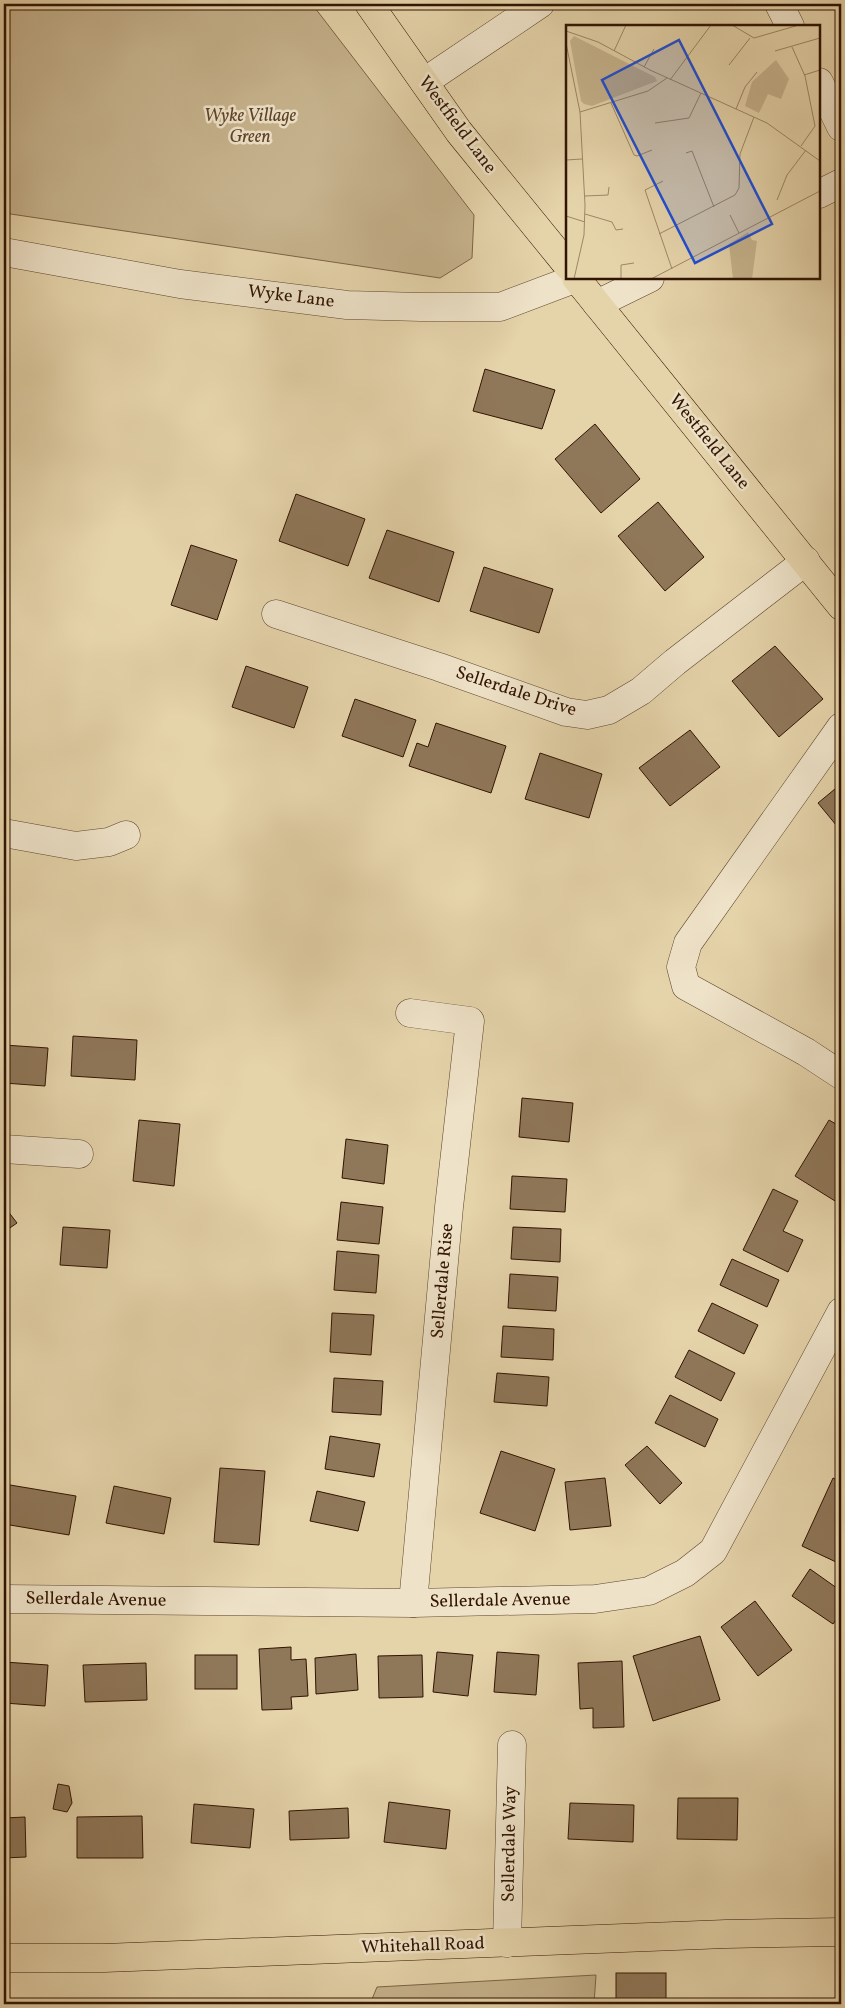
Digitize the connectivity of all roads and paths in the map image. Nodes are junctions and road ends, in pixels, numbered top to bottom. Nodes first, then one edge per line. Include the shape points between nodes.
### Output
1 (369, 4) edge
2 (540, 4) edge
3 (779, 4) edge
4 (790, 25) edge
5 (424, 82) junction
6 (820, 84) edge
7 (841, 127) edge
8 (841, 183) edge
9 (820, 194) edge
10 (4, 252) edge
11 (566, 264) edge
12 (566, 278) edge
13 (578, 279) edge
14 (648, 279) edge
15 (597, 304) junction
16 (806, 561) junction
17 (841, 606) edge
18 (276, 614) dead end
19 (841, 727) edge
20 (4, 833) edge
21 (126, 834) dead end
22 (410, 1014) dead end
23 (841, 1075) edge
24 (4, 1149) edge
25 (79, 1154) dead end
26 (841, 1312) edge
27 (4, 1599) edge
28 (413, 1603) junction
29 (512, 1746) dead end
30 (841, 1932) edge
31 (507, 1942) junction
32 (4, 1958) edge

1 - 5 main road, Westfield Lane
2 - 5 street
3 - 4 street
5 - 11 main road, Westfield Lane via 459,132
6 - 7 street
8 - 9 street
10 - 12 street, Wyke Lane via 180,284 347,305 500,307
13 - 15 main road, Westfield Lane
14 - 15 street
15 - 16 main road, Westfield Lane
16 - 17 main road, Westfield Lane
16 - 18 street, Sellerdale Drive via 641,691 609,710 587,715 566,712
19 - 23 street via 688,943 681,967 686,986 806,1052
20 - 21 street via 76,846 109,842
22 - 28 street, Sellerdale Rise via 470,1021
24 - 25 street
26 - 28 street, Sellerdale Avenue via 713,1551 685,1573 649,1591 595,1599
27 - 28 street, Sellerdale Avenue
29 - 31 street, Sellerdale Way
30 - 31 main road, Whitehall Road
31 - 32 main road, Whitehall Road via 104,1958

